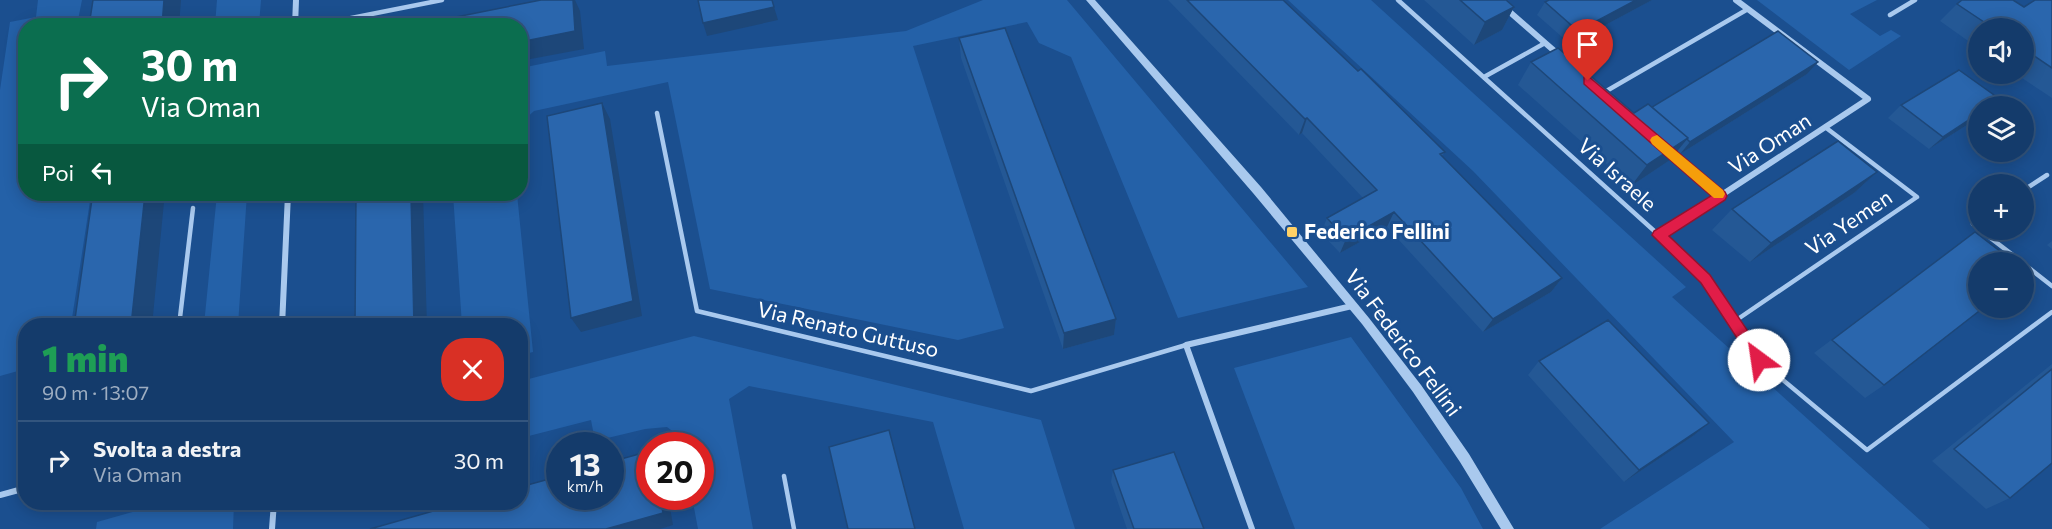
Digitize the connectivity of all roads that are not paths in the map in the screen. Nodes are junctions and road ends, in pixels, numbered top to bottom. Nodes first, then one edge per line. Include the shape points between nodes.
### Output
1 (296, 0) edge
2 (442, 0) edge
3 (1090, 0) edge
4 (1398, 0) edge
5 (1496, 0) edge
6 (1736, 0) edge
7 (1915, 0) edge
8 (1748, 9) junction
9 (1890, 15) dead end
10 (295, 18) edge
11 (351, 18) edge
12 (1545, 43) junction
13 (1562, 57) edge
14 (1484, 76) junction
15 (1595, 86) edge
16 (1603, 93) junction
17 (1611, 101) edge
18 (657, 113) dead end
19 (1825, 127) junction
20 (1662, 145) edge
21 (2047, 175) dead end
22 (2034, 183) edge
23 (1720, 196) junction
24 (288, 201) edge
25 (193, 208) dead end
26 (1659, 235) junction
27 (1993, 240) edge
28 (2009, 252) edge
29 (2034, 272) edge
30 (2052, 286) edge
31 (1352, 306) junction
32 (2052, 312) edge
33 (181, 318) edge
34 (282, 318) edge
35 (1735, 321) junction
36 (1186, 345) junction
37 (784, 476) dead end
38 (18, 490) edge
39 (0, 495) edge
40 (273, 510) edge
41 (272, 529) edge
42 (794, 529) edge
43 (1252, 529) edge
44 (1508, 529) edge

1 - 10 street
2 - 11 lane
3 - 31 street, Via Federico Fellini
4 - 14 lane, Via Israele
5 - 12 street
6 - 8 street
7 - 9 lane
8 - 16 lane
8 - 19 street, Via Oman via 1868,99
12 - 13 street
12 - 14 lane
14 - 26 lane, Via Israele
15 - 16 street
16 - 17 street
18 - 36 lane, Via Renato Guttuso via 697,311 1031,391
19 - 23 street, Via Oman
19 - 35 lane, Via Yemen via 1917,197
20 - 23 street
21 - 22 lane
23 - 26 lane, Via Oman
24 - 34 street
25 - 33 lane
26 - 35 lane, Via Israele via 1706,279
27 - 28 lane
29 - 30 lane
31 - 36 street
31 - 44 street, Via Federico Fellini via 1416,386
32 - 35 lane, Via Israele via 1868,450 1759,360
36 - 43 street
37 - 42 lane
38 - 39 street
40 - 41 street

